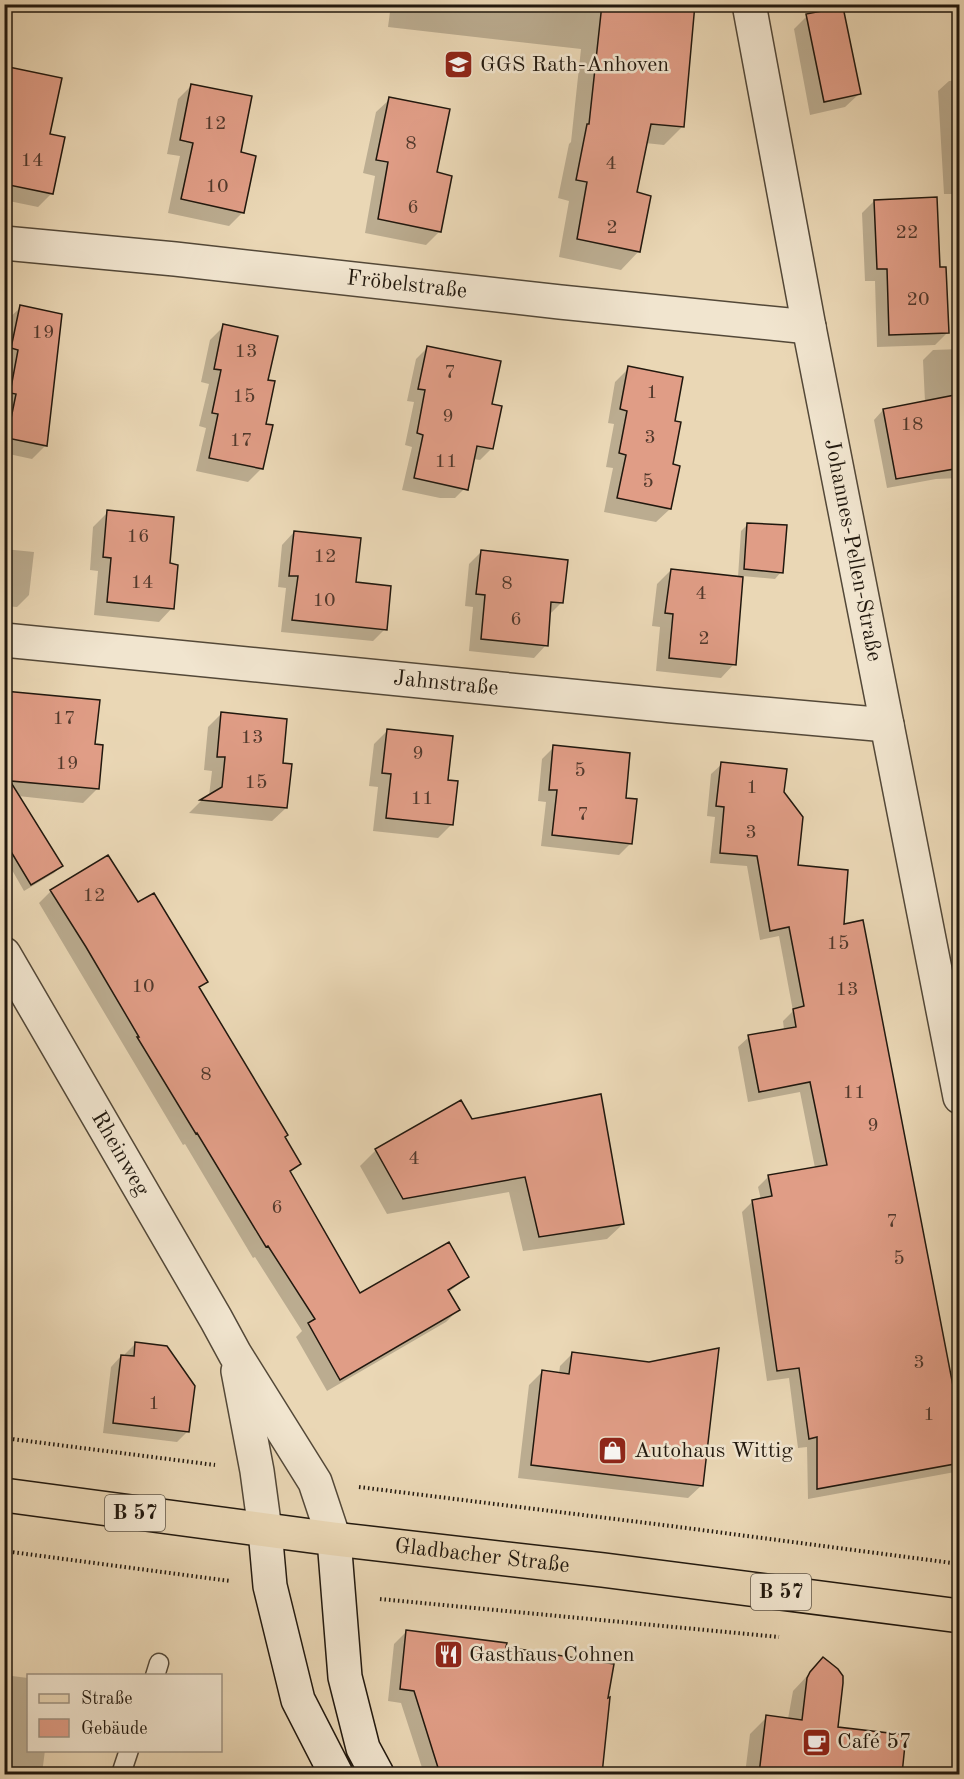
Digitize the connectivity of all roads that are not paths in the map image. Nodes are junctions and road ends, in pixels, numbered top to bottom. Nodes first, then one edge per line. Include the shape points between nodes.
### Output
1 (749, 4) edge
2 (4, 243) edge
3 (810, 327) junction
4 (4, 640) edge
5 (887, 725) junction
6 (4, 954) edge
7 (960, 1097) edge
8 (235, 1354) junction
9 (4, 1495) edge
10 (265, 1530) junction
11 (334, 1539) junction
12 (960, 1616) edge
13 (128, 1752) edge
14 (121, 1774) edge
15 (336, 1774) edge
16 (377, 1774) edge

1 - 3 street, Johannes-Pellen-Straße
2 - 3 street, Fröbelstraße
3 - 5 street, Johannes-Pellen-Straße
4 - 5 street, Jahnstraße
5 - 7 street, Johannes-Pellen-Straße
6 - 8 street, Rheinweg
8 - 10 street, Rheinweg
8 - 11 street, Rheinweg via 315,1482
9 - 10 main road, Gladbacher Straße / B 57
10 - 11 main road, Gladbacher Straße / B 57
10 - 15 street, Rheinweg via 270,1586 298,1700
11 - 12 main road, Gladbacher Straße / B 57
11 - 16 street, Rheinweg via 345,1677 363,1748
13 - 14 lane

